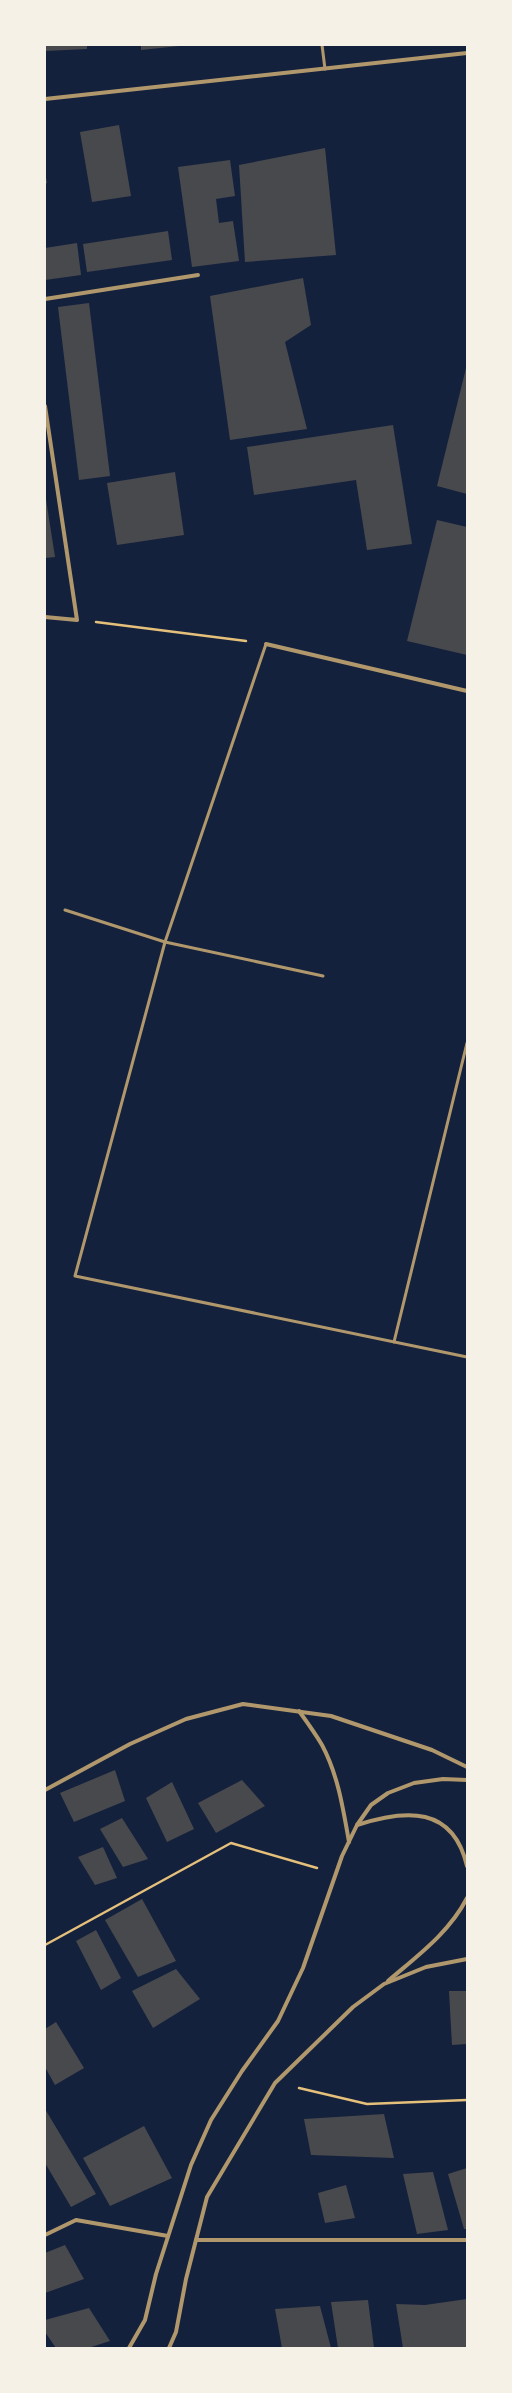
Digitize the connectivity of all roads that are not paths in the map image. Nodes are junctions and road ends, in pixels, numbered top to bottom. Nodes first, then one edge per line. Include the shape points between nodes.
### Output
1 (322, 45) edge
2 (467, 53) edge
3 (325, 69) junction
4 (45, 99) edge
5 (198, 275) dead end
6 (45, 299) edge
7 (45, 406) edge
8 (45, 617) edge
9 (266, 644) joint
10 (467, 690) edge
11 (65, 910) dead end
12 (165, 942) junction
13 (323, 976) dead end
14 (467, 1043) edge
15 (394, 1342) junction
16 (467, 1357) edge
17 (299, 1711) junction
18 (467, 1767) edge
19 (467, 1780) edge
20 (45, 1790) edge
21 (357, 1825) junction
22 (349, 1842) junction
23 (467, 1866) edge
24 (467, 1898) edge
25 (467, 1959) edge
26 (384, 1984) junction
27 (45, 2235) edge
28 (168, 2236) junction
29 (196, 2240) junction
30 (467, 2240) edge
31 (129, 2348) edge
32 (169, 2348) edge

1 - 3 lane
2 - 3 street
3 - 4 street
5 - 6 street
7 - 8 street via 77,620
9 - 10 street
9 - 12 lane
11 - 12 lane
12 - 13 lane
12 - 15 lane via 75,1276
14 - 15 lane
15 - 16 lane
17 - 18 street via 331,1716 432,1750
17 - 20 street via 243,1704 186,1719 130,1744
17 - 22 street via 322,1744 331,1764 340,1790
19 - 21 street via 443,1779 414,1783 388,1793 371,1805
21 - 22 street
21 - 23 street via 378,1818 419,1814 440,1822 456,1836
22 - 28 street via 303,1968 278,2021 211,2120 191,2165
24 - 26 street via 445,1931
25 - 26 street via 426,1967
26 - 29 street via 353,2007 275,2083 207,2197
27 - 28 street via 76,2220
28 - 31 street via 145,2320
29 - 30 street
29 - 32 street via 176,2332

